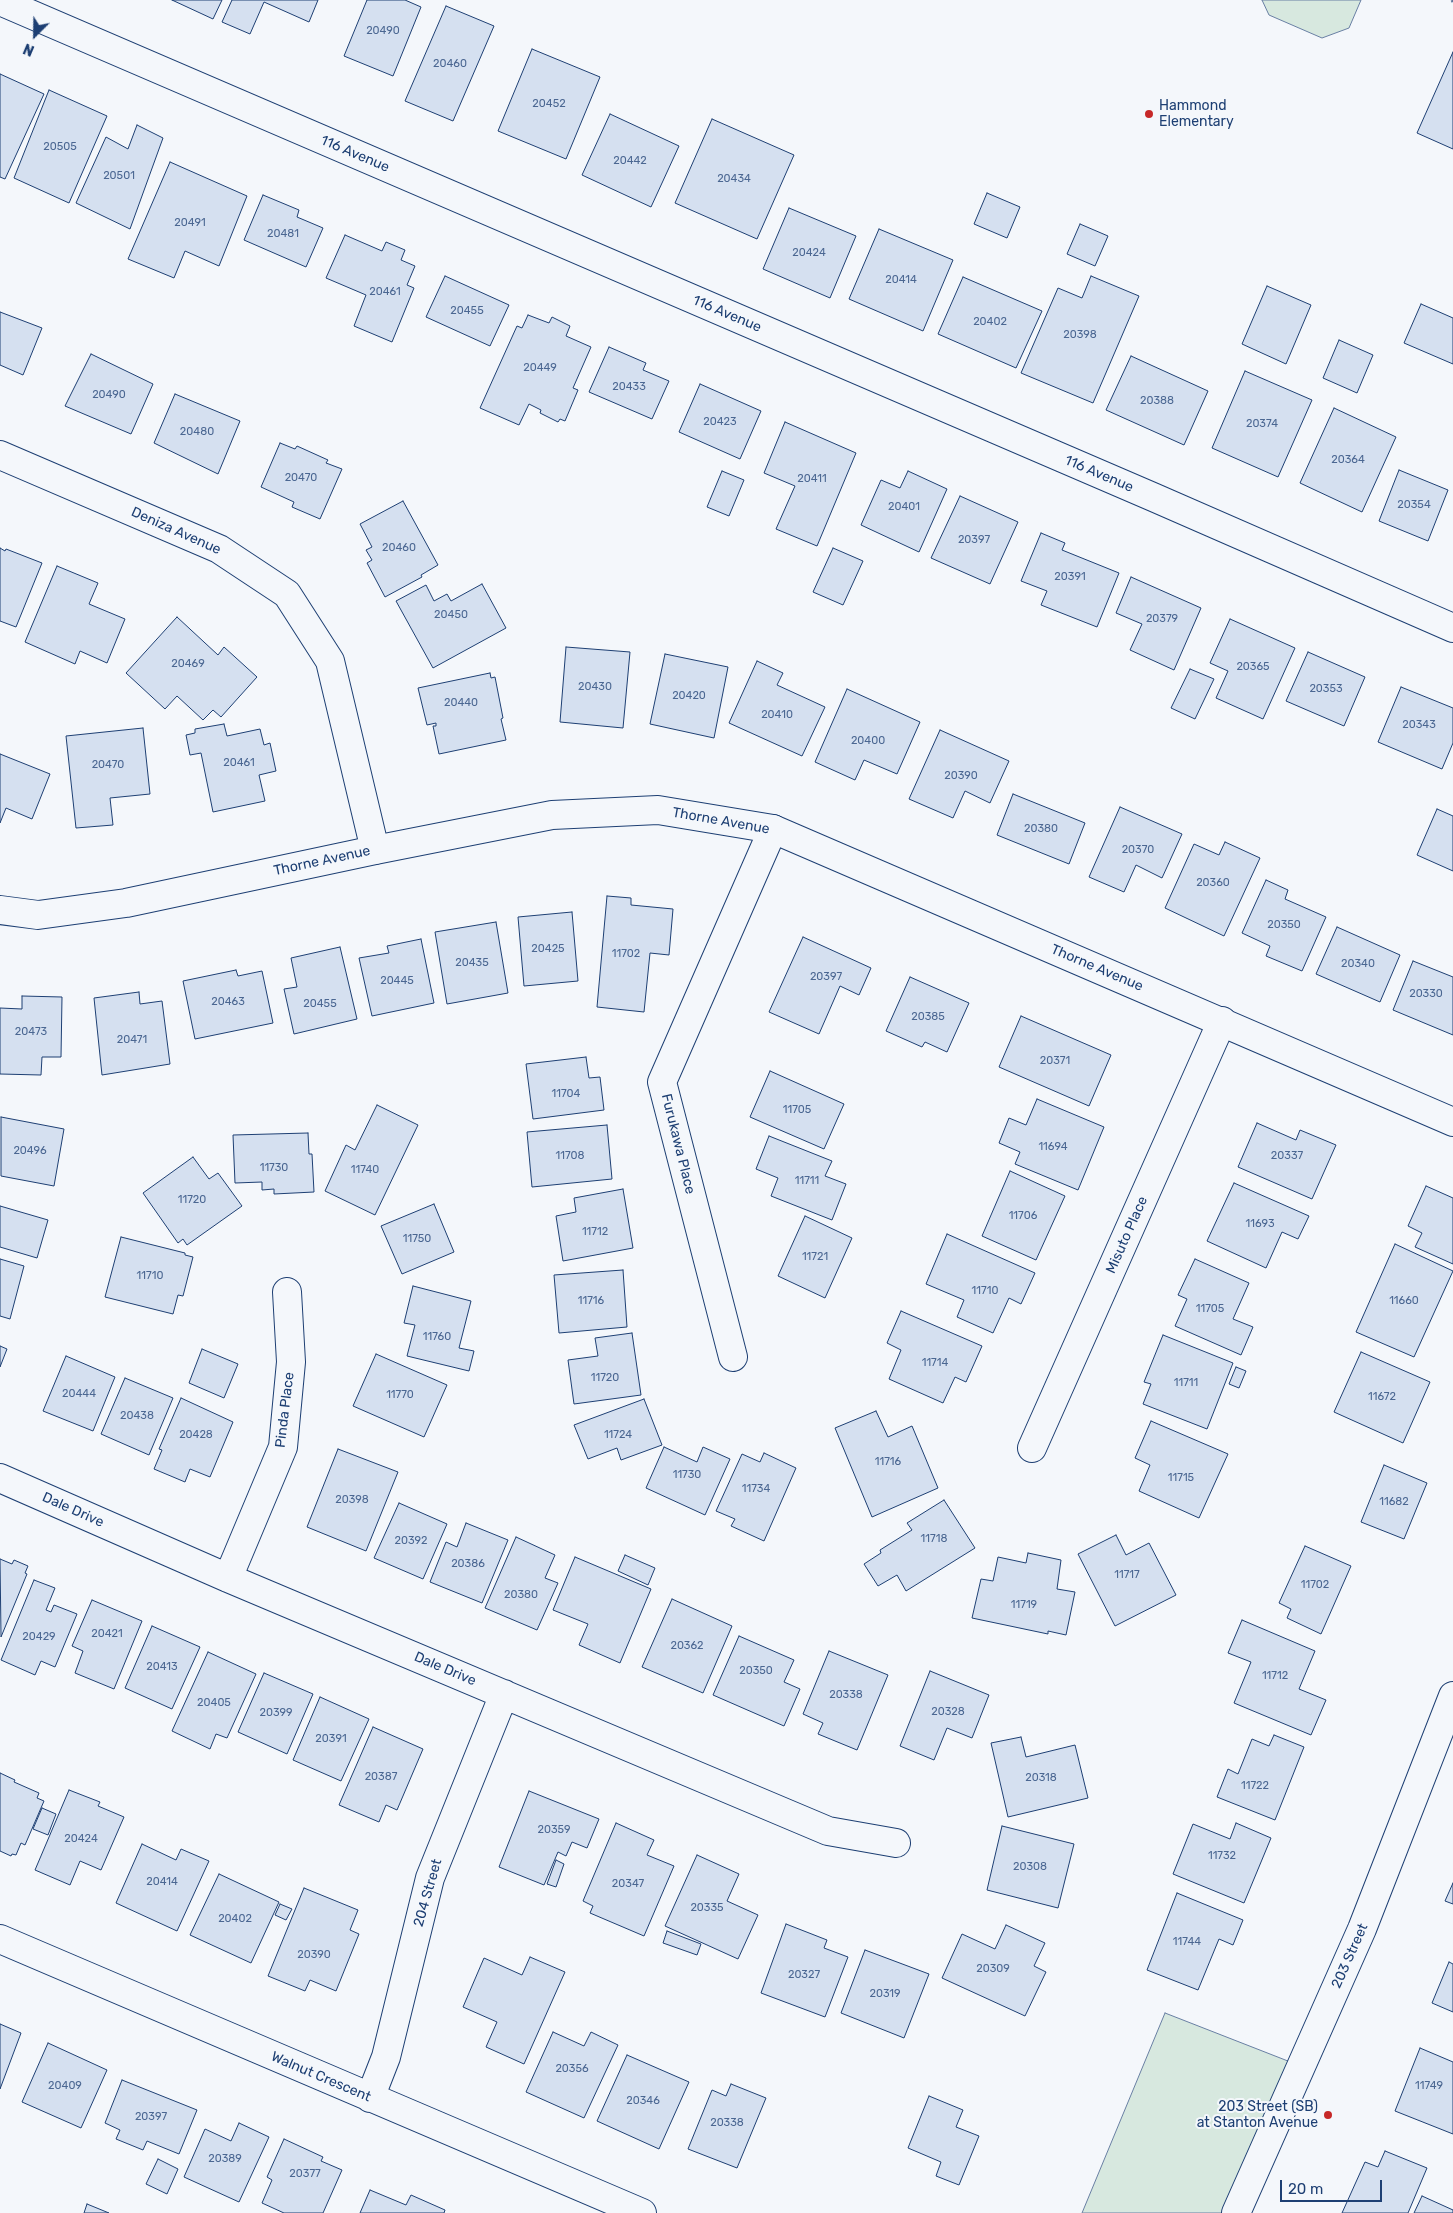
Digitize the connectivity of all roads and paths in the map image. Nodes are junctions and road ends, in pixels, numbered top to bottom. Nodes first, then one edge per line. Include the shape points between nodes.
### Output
1 (0, 1) edge
2 (0, 455) edge
3 (1453, 628) edge
4 (773, 829) junction
5 (375, 850) junction
6 (0, 910) edge
7 (1222, 1021) junction
8 (1453, 1122) edge
9 (287, 1292) dead end
10 (733, 1357) dead end
11 (1032, 1448) dead end
12 (0, 1478) edge
13 (228, 1578) junction
14 (504, 1694) junction
15 (1453, 1696) edge
16 (1446, 1731) edge
17 (896, 1843) dead end
18 (0, 1939) edge
19 (370, 2098) junction
20 (642, 2213) edge
21 (1236, 2213) edge

1 - 3 street, 116 Avenue
2 - 5 street, Deniza Avenue via 219,549 287,594 330,661
4 - 5 street, Thorne Avenue via 658,810 552,816
4 - 7 street, Thorne Avenue
4 - 10 street, Furukawa Place via 662,1082
5 - 6 street, Thorne Avenue via 126,903 38,915
7 - 8 street, Thorne Avenue
7 - 11 street, Misuto Place
9 - 13 street, Pinda Place via 291,1362 283,1447
12 - 13 street, Dale Drive
13 - 14 street, Dale Drive
14 - 17 street, Dale Drive via 828,1831
14 - 19 street, 204 Street via 430,1878 386,2057
15 - 16 street, 203 Street
16 - 21 street, 203 Street
18 - 19 street, Walnut Crescent
19 - 20 street, Walnut Crescent

